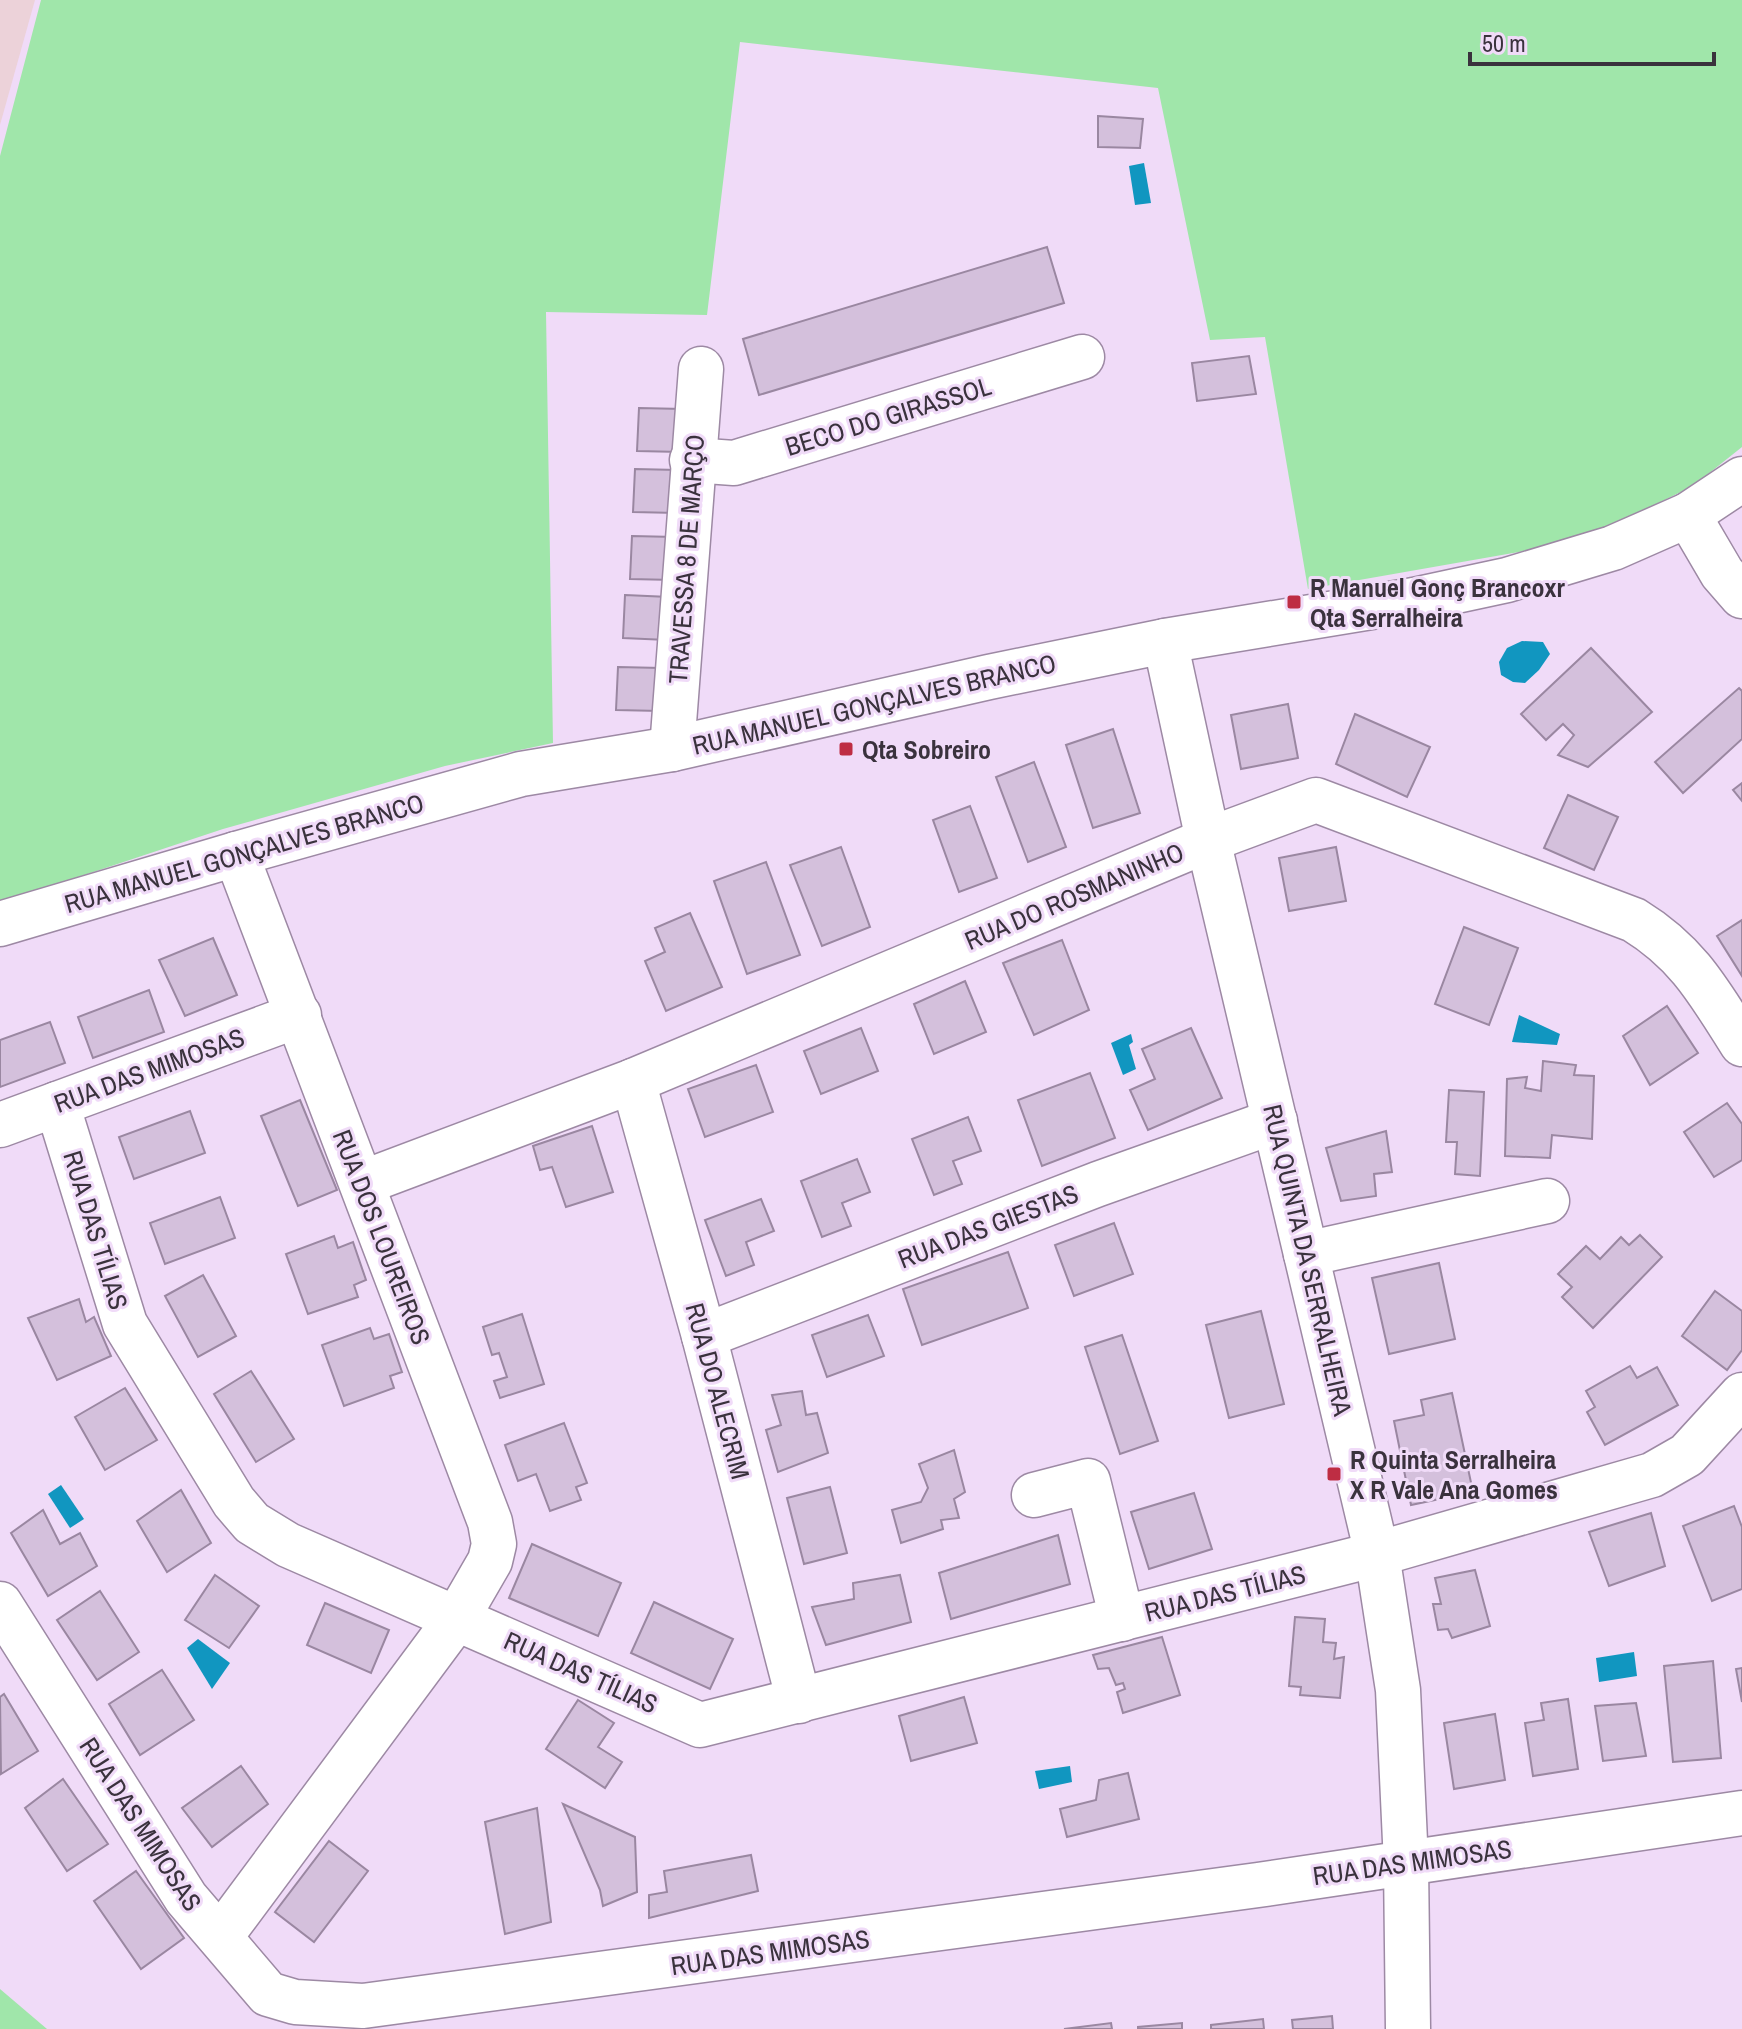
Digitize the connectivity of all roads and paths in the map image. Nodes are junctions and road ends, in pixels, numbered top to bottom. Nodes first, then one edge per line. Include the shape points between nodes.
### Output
1 (1082, 357) dead end
2 (701, 369) dead end
3 (692, 460) junction
4 (1742, 479) edge
5 (1688, 515) junction
6 (1742, 596) edge
7 (1165, 641) junction
8 (672, 749) junction
9 (1208, 840) junction
10 (236, 854) junction
11 (0, 924) edge
12 (299, 1015) junction
13 (1742, 1044) edge
14 (633, 1081) junction
15 (57, 1104) junction
16 (1275, 1121) junction
17 (0, 1125) edge
18 (362, 1183) junction
19 (1547, 1201) dead end
20 (1306, 1254) junction
21 (704, 1336) junction
22 (1742, 1395) edge
23 (1034, 1495) dead end
24 (1377, 1554) junction
25 (0, 1604) edge
26 (457, 1618) junction
27 (1122, 1619) junction
28 (799, 1701) junction
29 (1742, 1813) edge
30 (1406, 1863) junction
31 (220, 1937) junction
32 (1408, 2029) edge

1 - 3 street, BECO DO GIRASSOL via 734,463
2 - 3 street, TRAVESSA 8 DE MARÇO
3 - 8 street, TRAVESSA 8 DE MARÇO
4 - 5 street, RUA MANUEL GONÇALVES BRANCO
5 - 6 street
5 - 7 street, RUA MANUEL GONÇALVES BRANCO via 1613,548 1507,580
7 - 8 street, RUA MANUEL GONÇALVES BRANCO
7 - 9 street, RUA QUINTA DA SERRALHEIRA
8 - 10 street, RUA MANUEL GONÇALVES BRANCO via 521,774
9 - 13 street, RUA DO ROSMANINHO via 1316,800 1634,920 1682,956
9 - 14 street, RUA DO ROSMANINHO
9 - 16 street, RUA QUINTA DA SERRALHEIRA
10 - 11 street, RUA MANUEL GONÇALVES BRANCO
10 - 12 street, RUA DOS LOUREIROS
12 - 15 street, RUA DAS MIMOSAS
12 - 18 street, RUA DOS LOUREIROS
14 - 18 street, RUA DO ROSMANINHO
14 - 21 street, RUA DO ALECRIM
15 - 17 street, RUA DAS MIMOSAS
15 - 26 street, RUA DAS TÍLIAS via 125,1324 234,1502 252,1523 288,1545
16 - 20 street, RUA QUINTA DA SERRALHEIRA
16 - 21 street, RUA DAS GIESTAS
18 - 26 street, RUA DOS LOUREIROS via 490,1522 490,1561
19 - 20 street
20 - 24 street, RUA QUINTA DA SERRALHEIRA
21 - 28 street, RUA DO ALECRIM
22 - 24 street, RUA DAS TÍLIAS via 1687,1455 1652,1475
23 - 27 street via 1088,1481
24 - 27 street, RUA DAS TÍLIAS
24 - 30 street, RUA QUINTA DA SERRALHEIRA via 1398,1690
25 - 31 street, RUA DAS MIMOSAS via 186,1898
26 - 28 street, RUA DAS TÍLIAS via 700,1725
26 - 31 street, RUA DOS LOUREIROS
27 - 28 street, RUA DAS TÍLIAS
29 - 30 street, RUA DAS MIMOSAS
30 - 31 street, RUA DAS MIMOSAS via 363,2006 295,2002 268,1994
30 - 32 street, RUA QUINTA DA SERRALHEIRA

